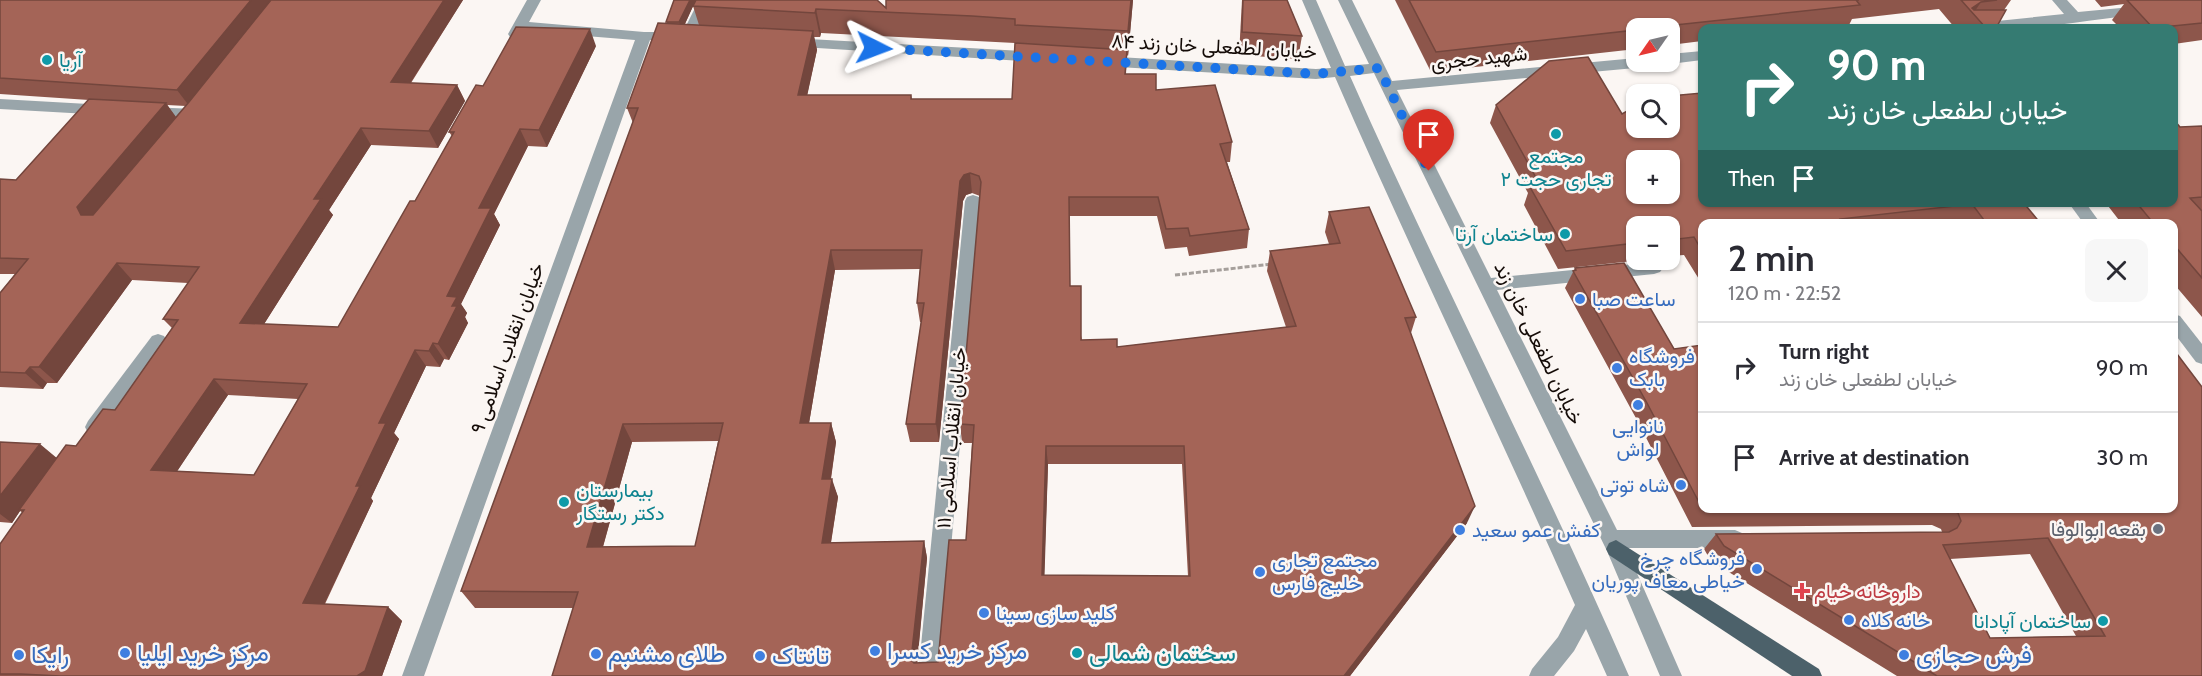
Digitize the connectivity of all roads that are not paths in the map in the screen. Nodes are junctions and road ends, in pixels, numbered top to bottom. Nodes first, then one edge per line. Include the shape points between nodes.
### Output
1 (534, 0) edge
2 (706, 0) edge
3 (1309, 0) edge
4 (1345, 0) edge
5 (2060, 0) edge
6 (2156, 8) edge
7 (2075, 18) junction
8 (2011, 24) edge
9 (520, 26) junction
10 (644, 36) junction
11 (771, 41) edge
12 (508, 46) edge
13 (1698, 56) edge
14 (1055, 58) edge
15 (1680, 58) edge
16 (1091, 60) edge
17 (1626, 64) edge
18 (1379, 68) junction
19 (1342, 72) junction
20 (1389, 86) junction
21 (0, 104) edge
22 (180, 131) edge
23 (973, 201) edge
24 (2080, 207) edge
25 (2089, 219) edge
26 (1634, 270) edge
27 (1485, 285) junction
28 (2178, 326) edge
29 (158, 341) dead end
30 (2202, 357) edge
31 (82, 445) edge
32 (1760, 538) edge
33 (1614, 544) junction
34 (1585, 607) junction
35 (413, 676) edge
36 (929, 676) edge
37 (1540, 676) edge
38 (1618, 676) edge
39 (1671, 676) edge
40 (1811, 676) edge

1 - 9 street
2 - 10 street via 694,37
3 - 19 street
4 - 18 street, خیابان لطفعلی خان زند
5 - 7 street
6 - 7 street
7 - 8 street
9 - 10 street
9 - 12 street
10 - 35 street, خیابان انقلاب اسلامی ۹
11 - 14 street
13 - 15 street
16 - 19 street, خیابان لطفعلی خان زند ۸۴ via 1316,74
17 - 20 street, شهید حجری
18 - 19 street, خیابان لطفعلی خان زند ۸۴
18 - 20 street, خیابان لطفعلی خان زند
19 - 34 street via 1397,201 1528,476
20 - 27 street, خیابان لطفعلی خان زند
21 - 22 street via 198,110
23 - 36 street, خیابان انقلاب اسلامی ۱۱
24 - 25 street
26 - 27 street
27 - 33 street, خیابان لطفعلی خان زند
28 - 30 street
29 - 31 street
32 - 33 street
33 - 39 street, خیابان لطفعلی خان زند
33 - 40 main road
34 - 37 street via 1564,650
34 - 38 street

